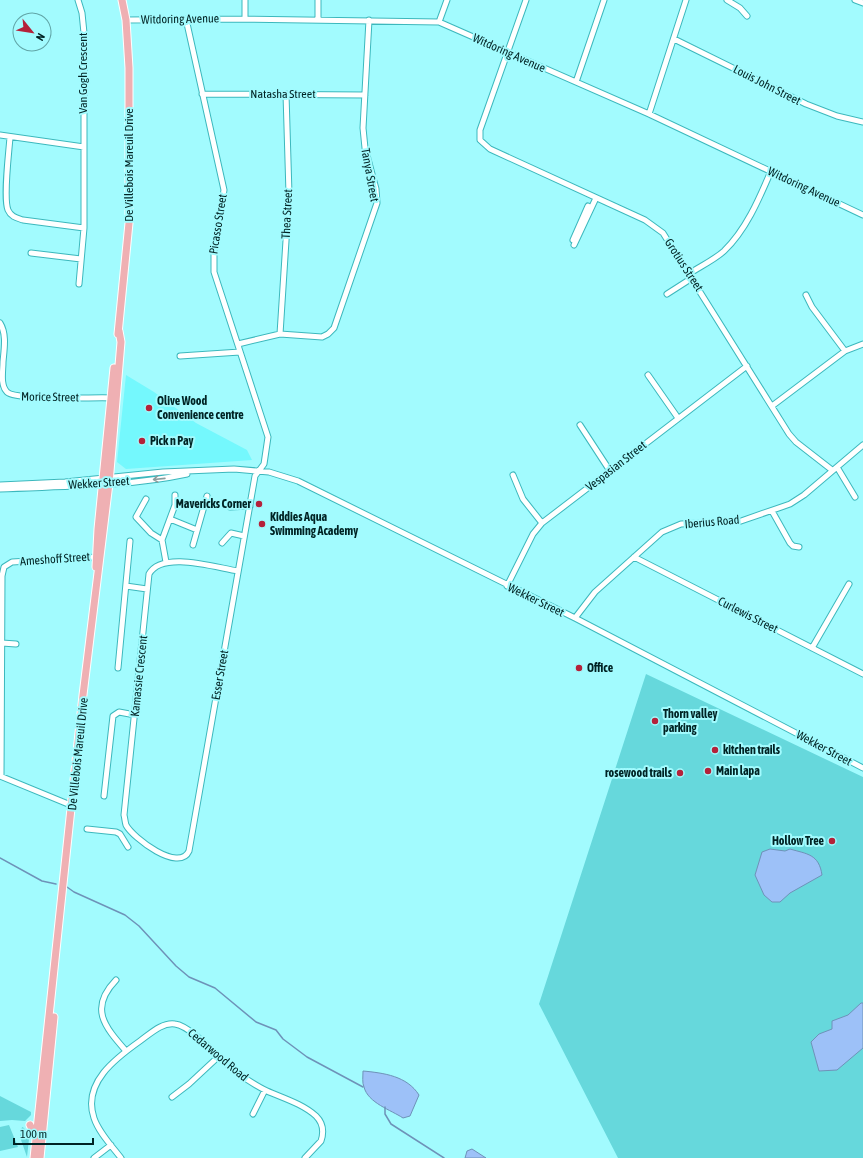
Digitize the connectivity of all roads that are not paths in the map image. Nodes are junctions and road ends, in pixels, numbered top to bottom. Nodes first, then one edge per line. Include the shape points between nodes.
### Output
1 (78, 0) edge
2 (122, 0) edge
3 (245, 0) edge
4 (318, 0) edge
5 (446, 0) edge
6 (526, 0) edge
7 (604, 0) edge
8 (686, 0) edge
9 (727, 0) edge
10 (855, 0) edge
11 (863, 3) edge
12 (747, 16) dead end
13 (186, 19) junction
14 (245, 19) junction
15 (126, 20) junction
16 (318, 20) junction
17 (369, 20) junction
18 (439, 22) junction
19 (674, 39) junction
20 (508, 52) junction
21 (576, 82) junction
22 (202, 94) junction
23 (286, 94) junction
24 (365, 95) junction
25 (649, 114) junction
26 (863, 122) edge
27 (0, 136) edge
28 (10, 137) junction
29 (84, 148) junction
30 (771, 171) junction
31 (595, 197) junction
32 (863, 215) edge
33 (84, 228) junction
34 (574, 243) dead end
35 (31, 253) dead end
36 (81, 259) junction
37 (691, 275) junction
38 (79, 284) dead end
39 (666, 294) dead end
40 (806, 295) dead end
41 (0, 323) edge
42 (280, 334) junction
43 (238, 344) junction
44 (863, 344) edge
45 (845, 351) junction
46 (240, 352) junction
47 (180, 356) dead end
48 (747, 366) junction
49 (648, 375) dead end
50 (114, 398) junction
51 (772, 406) junction
52 (678, 418) junction
53 (580, 425) dead end
54 (863, 445) edge
55 (836, 466) junction
56 (260, 470) junction
57 (832, 470) junction
58 (610, 471) junction
59 (513, 475) dead end
60 (106, 480) junction
61 (0, 485) edge
62 (0, 489) edge
63 (175, 495) dead end
64 (206, 496) dead end
65 (854, 497) dead end
66 (146, 499) dead end
67 (250, 506) junction
68 (230, 507) dead end
69 (772, 511) junction
70 (170, 519) junction
71 (542, 523) junction
72 (197, 530) junction
73 (244, 536) junction
74 (162, 540) junction
75 (130, 541) dead end
76 (222, 543) dead end
77 (193, 545) dead end
78 (799, 547) dead end
79 (98, 557) junction
80 (634, 557) junction
81 (166, 562) junction
82 (238, 571) junction
83 (849, 584) dead end
84 (126, 586) junction
85 (507, 586) junction
86 (147, 589) junction
87 (575, 618) junction
88 (2, 643) junction
89 (16, 644) dead end
90 (812, 648) junction
91 (118, 668) dead end
92 (863, 674) edge
93 (135, 715) junction
94 (863, 768) edge
95 (0, 776) edge
96 (104, 796) dead end
97 (72, 806) junction
98 (127, 826) junction
99 (87, 829) dead end
100 (120, 834) junction
101 (128, 846) dead end
102 (59, 929) junction
103 (116, 980) dead end
104 (126, 1051) junction
105 (218, 1057) junction
106 (265, 1090) junction
107 (46, 1097) junction
108 (172, 1097) dead end
109 (254, 1114) dead end
110 (39, 1117) junction
111 (38, 1125) junction
112 (36, 1139) junction
113 (110, 1145) junction
114 (34, 1158) edge
115 (40, 1158) edge
116 (94, 1158) edge
117 (121, 1158) edge
118 (305, 1158) edge

1 - 29 street, Van Gogh Crescent via 84,33
2 - 15 main road, De Villebois Mareuil Drive
3 - 14 street
4 - 16 street
5 - 18 street
6 - 20 street
7 - 21 street
8 - 19 street
9 - 12 street
10 - 11 street
13 - 14 street, Witdoring Avenue
13 - 15 street, Witdoring Avenue
13 - 22 street, Picasso Street
14 - 16 street, Witdoring Avenue
15 - 50 main road, De Villebois Mareuil Drive via 129,68 129,223
16 - 17 street, Witdoring Avenue
17 - 18 street, Witdoring Avenue
17 - 24 street, Tanya Street
18 - 20 street, Witdoring Avenue
19 - 25 street
19 - 26 street, Louis John Street via 806,104 836,116
20 - 21 street, Witdoring Avenue
20 - 31 street, Grotius Street via 480,130 480,140 490,149
21 - 25 street, Witdoring Avenue
22 - 23 street, Natasha Street
22 - 43 street, Picasso Street via 224,190 213,266
23 - 24 street, Natasha Street
23 - 42 street, Thea Street via 289,194
24 - 42 street, Tanya Street via 365,148 377,203 335,324 331,332 322,337
25 - 30 street, Witdoring Avenue
27 - 28 street
28 - 29 street
28 - 33 street via 6,195 9,212 15,218 23,220
29 - 33 street, Van Gogh Crescent
30 - 32 street, Witdoring Avenue
30 - 37 street via 750,217 732,241 720,254
31 - 34 street
31 - 37 street, Grotius Street via 657,227 668,238
33 - 36 street, Van Gogh Crescent
35 - 36 street
36 - 38 street, Van Gogh Crescent
37 - 39 street
37 - 48 street, Grotius Street
40 - 45 street
41 - 50 street, Morice Street via 4,336 4,386 9,393 28,397
42 - 43 street
43 - 46 street, Picasso Street
44 - 45 street
45 - 51 street
46 - 47 street
46 - 56 street, Picasso Street via 268,437 267,451
48 - 51 street, Grotius Street
48 - 52 street, Vespasian Street
49 - 52 street
50 - 60 main road, De Villebois Mareuil Drive
51 - 57 street, Grotius Street via 792,438
52 - 58 street, Vespasian Street
53 - 58 street
54 - 55 street, Iberius Road
55 - 57 street, Iberius Road
55 - 65 street
56 - 60 street, Wekker Street via 234,469 197,472 169,478
56 - 67 street, Esser Street via 255,476
56 - 85 street, Wekker Street via 298,481
57 - 69 street, Iberius Road via 798,500
58 - 71 street, Vespasian Street
59 - 71 street via 523,499
60 - 61 street, Wekker Street
60 - 62 street, Wekker Street
60 - 79 main road, De Villebois Mareuil Drive
63 - 70 street via 175,505
64 - 72 street
66 - 74 street via 136,517 151,533
67 - 68 street
67 - 73 street, Esser Street
69 - 78 street via 790,543
69 - 80 street, Iberius Road via 741,521 681,524 654,539
70 - 72 street
70 - 74 street
71 - 85 street, Vespasian Street via 533,534
72 - 77 street
73 - 76 street via 231,533
73 - 82 street, Esser Street
74 - 81 street
75 - 84 street
79 - 88 street, Ameshoff Street via 7,564 3,571
79 - 97 main road, De Villebois Mareuil Drive
80 - 87 street, Iberius Road via 595,592
80 - 90 street, Curlewis Street
81 - 82 street via 178,561
81 - 86 street, Kamassie Crescent via 151,570
82 - 98 street, Esser Street via 189,851 181,858 162,855
83 - 90 street
84 - 86 street
84 - 91 street
85 - 87 street, Wekker Street
86 - 93 street, Kamassie Crescent
87 - 94 street, Wekker Street
88 - 89 street
88 - 95 street, Ameshoff Street
90 - 92 street, Curlewis Street
93 - 96 street via 119,712 113,716
93 - 98 street, Kamassie Crescent via 124,815
95 - 97 street
97 - 102 main road, De Villebois Mareuil Drive
98 - 100 street
99 - 100 street
100 - 101 street
102 - 107 main road, De Villebois Mareuil Drive
102 - 110 main road, De Villebois Mareuil Drive
103 - 104 street via 103,996 101,1012 106,1026
104 - 105 street, Cedarwood Road via 156,1029 166,1024 176,1024 192,1033
104 - 113 street, Cedarwood Road via 102,1075 93,1091 94,1118
105 - 106 street, Cedarwood Road
105 - 108 street
106 - 109 street
106 - 118 street, Cedarwood Road via 307,1110 320,1121 323,1131 321,1141
107 - 111 main road
107 - 115 main road, De Villebois Mareuil Drive
110 - 111 main road, De Villebois Mareuil Drive
110 - 112 main road via 29,1125
111 - 112 main road, De Villebois Mareuil Drive
112 - 114 main road, De Villebois Mareuil Drive
113 - 116 street
113 - 117 street, Cedarwood Road

